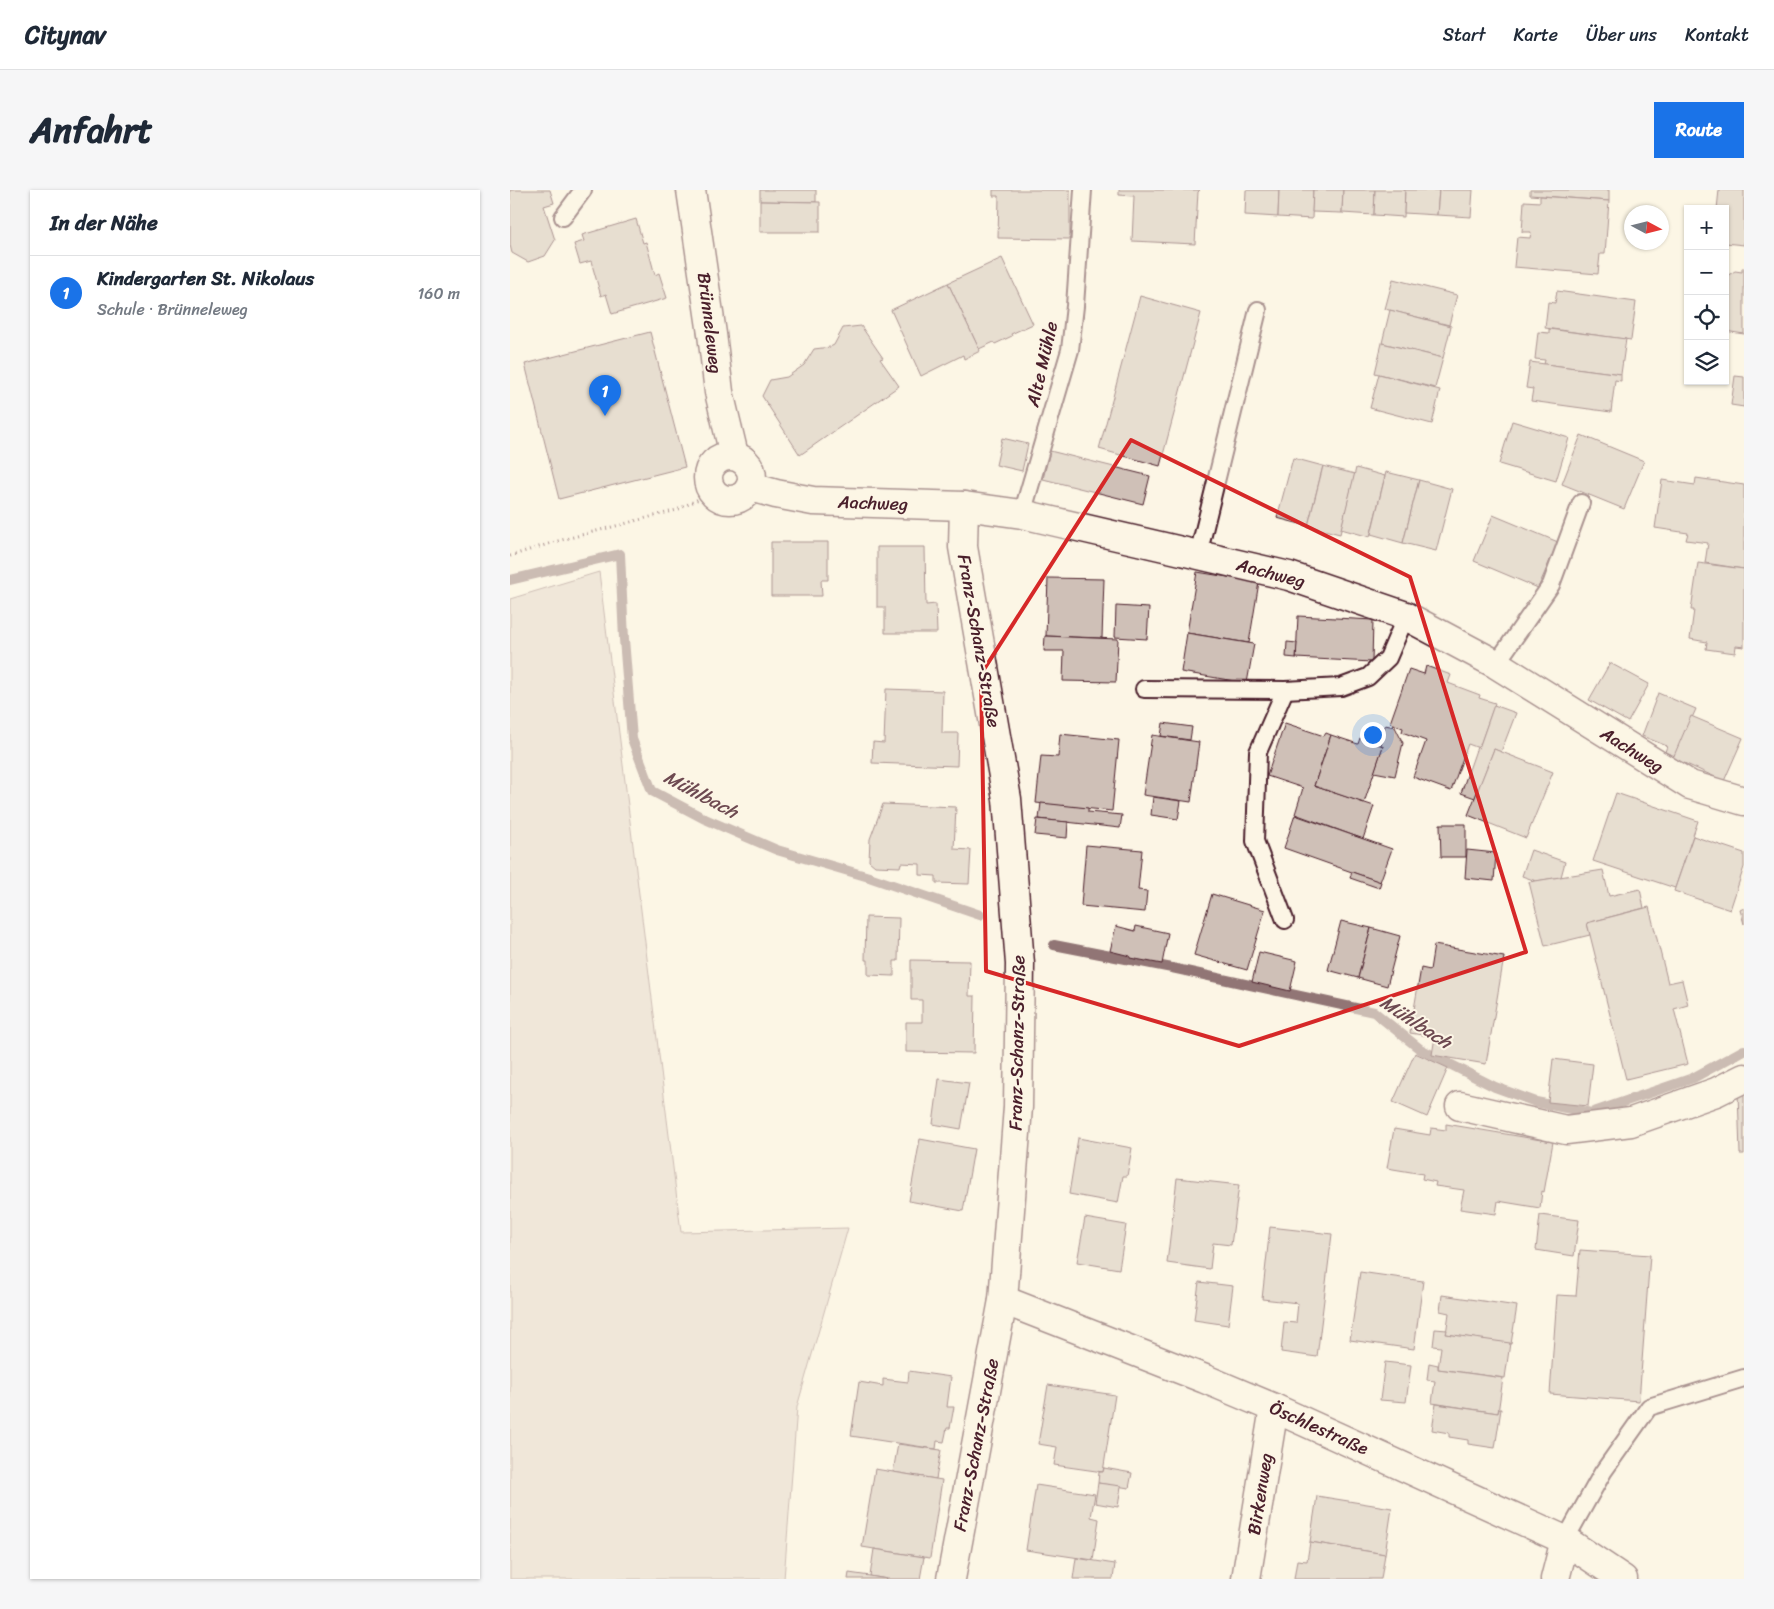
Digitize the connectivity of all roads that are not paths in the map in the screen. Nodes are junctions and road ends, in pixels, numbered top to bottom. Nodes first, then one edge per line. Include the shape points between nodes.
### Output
1 (583, 190) edge
2 (692, 190) edge
3 (1083, 190) edge
4 (563, 217) dead end
5 (1258, 310) dead end
6 (734, 455) junction
7 (751, 486) junction
8 (1581, 503) dead end
9 (964, 506) junction
10 (1022, 514) junction
11 (1198, 554) junction
12 (1406, 616) junction
13 (1496, 664) junction
14 (1144, 689) dead end
15 (1285, 690) junction
16 (1744, 801) edge
17 (1286, 920) dead end
18 (1744, 1078) edge
19 (1460, 1106) dead end
20 (1003, 1300) junction
21 (1744, 1378) edge
22 (1274, 1408) junction
23 (1565, 1540) junction
24 (951, 1579) edge
25 (1246, 1579) edge
26 (1555, 1579) edge
27 (1623, 1579) edge

1 - 4 lane
2 - 6 street, Brünneleweg via 719,392
3 - 10 lane, Alte Mühle via 1070,350
5 - 11 lane
6 - 7 street via 746,462 752,473
6 - 7 street via 720,458 710,468 707,480 712,492 725,500 740,498
7 - 9 street, Aachweg via 813,501
8 - 13 lane via 1550,586
9 - 10 street, Aachweg
9 - 20 street, Franz-Schanz-Straße via 963,547 1007,799 1020,964 1018,1108
10 - 11 street, Aachweg
11 - 12 street, Aachweg via 1288,576
12 - 13 street, Aachweg
12 - 15 lane via 1388,658 1368,677 1341,687
13 - 16 street, Aachweg via 1690,786
14 - 15 lane
15 - 17 lane via 1258,752 1255,841
18 - 19 street via 1716,1092 1631,1122 1566,1130
20 - 22 street, Öschlestraße
20 - 24 street, Franz-Schanz-Straße
21 - 23 lane via 1649,1407 1602,1472
22 - 23 street, Öschlestraße
22 - 25 street, Birkenweg
23 - 26 street
23 - 27 street, Öschlestraße

